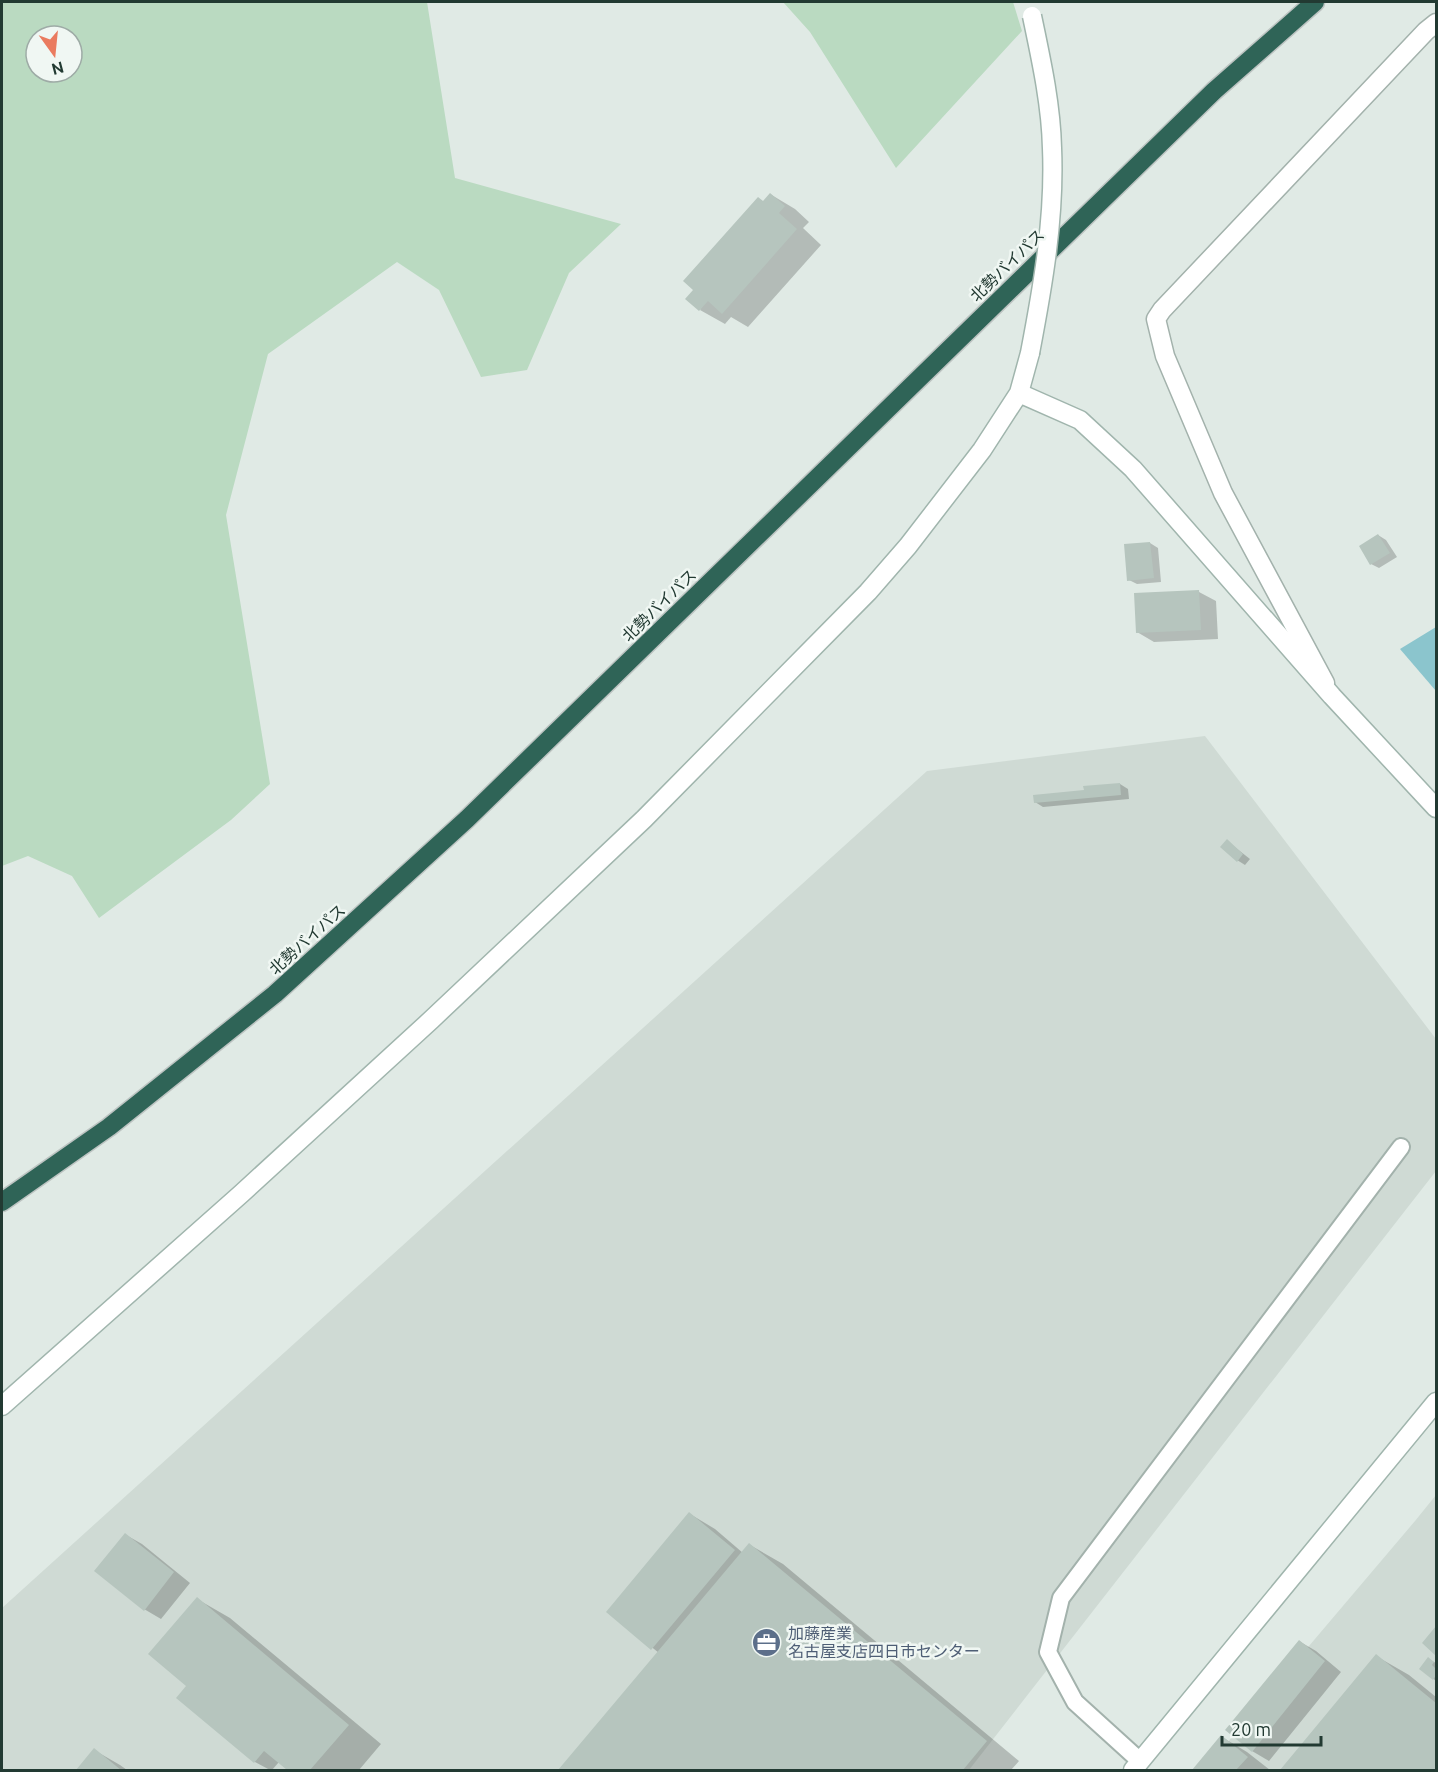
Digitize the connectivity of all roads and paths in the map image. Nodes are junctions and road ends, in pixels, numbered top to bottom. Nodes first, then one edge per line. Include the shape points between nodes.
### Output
1 (1315, 2) edge
2 (1031, 9) edge
3 (1437, 23) edge
4 (1019, 393) junction
5 (1332, 696) junction
6 (1437, 808) edge
7 (1401, 1147) dead end
8 (2, 1203) edge
9 (1437, 1402) edge
10 (2, 1406) edge
11 (1136, 1766) edge

1 - 8 highway, 北勢バイパス via 1214,91 450,835 275,994 109,1127
2 - 4 street, bridge via 1044,78 1052,202 1047,260
3 - 5 street via 1156,319 1165,356 1223,493
4 - 5 street via 1080,420 1133,469
4 - 10 street via 982,450 908,546 644,819 431,1020
5 - 6 street
7 - 11 lane via 1061,1598 1048,1652 1075,1702
9 - 11 street

